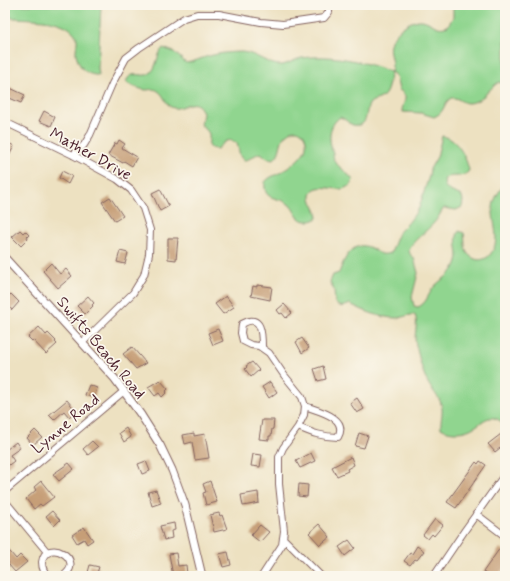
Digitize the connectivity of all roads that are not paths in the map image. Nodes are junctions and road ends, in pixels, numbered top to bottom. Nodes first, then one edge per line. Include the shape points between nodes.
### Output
1 (329, 5) edge
2 (5, 122) edge
3 (72, 155) junction
4 (5, 258) edge
5 (83, 342) junction
6 (262, 348) junction
7 (124, 391) junction
8 (305, 406) junction
9 (298, 427) junction
10 (505, 474) edge
11 (5, 491) edge
12 (5, 501) edge
13 (476, 514) junction
14 (505, 536) edge
15 (283, 538) junction
16 (48, 553) junction
17 (49, 576) edge
18 (63, 576) edge
19 (202, 576) edge
20 (262, 576) edge
21 (322, 576) edge
22 (434, 576) edge

1 - 3 street via 329,12 324,18 283,24 219,14 197,14 184,18 126,58 90,135 84,145
2 - 3 street, Mather Drive
3 - 5 street, Mather Drive via 117,179 130,190 143,208 150,230 149,254 144,275 133,294
4 - 5 street, Swifts Beach Road
5 - 7 street, Swifts Beach Road
6 - 6 street via 242,341 242,324 253,321 259,325 262,331
6 - 8 street via 269,353 302,397
7 - 11 street, Lynne Road
7 - 19 street, Swifts Beach Road via 160,445 172,470 185,505
8 - 9 street
8 - 9 street via 332,416 338,421 341,432 338,437 322,436
9 - 15 street via 279,457
10 - 13 street
12 - 16 street
13 - 14 street
13 - 22 street
15 - 20 street via 282,545
15 - 21 street
16 - 17 street via 42,564 43,570
16 - 18 street via 56,550 66,554 69,559 69,570

